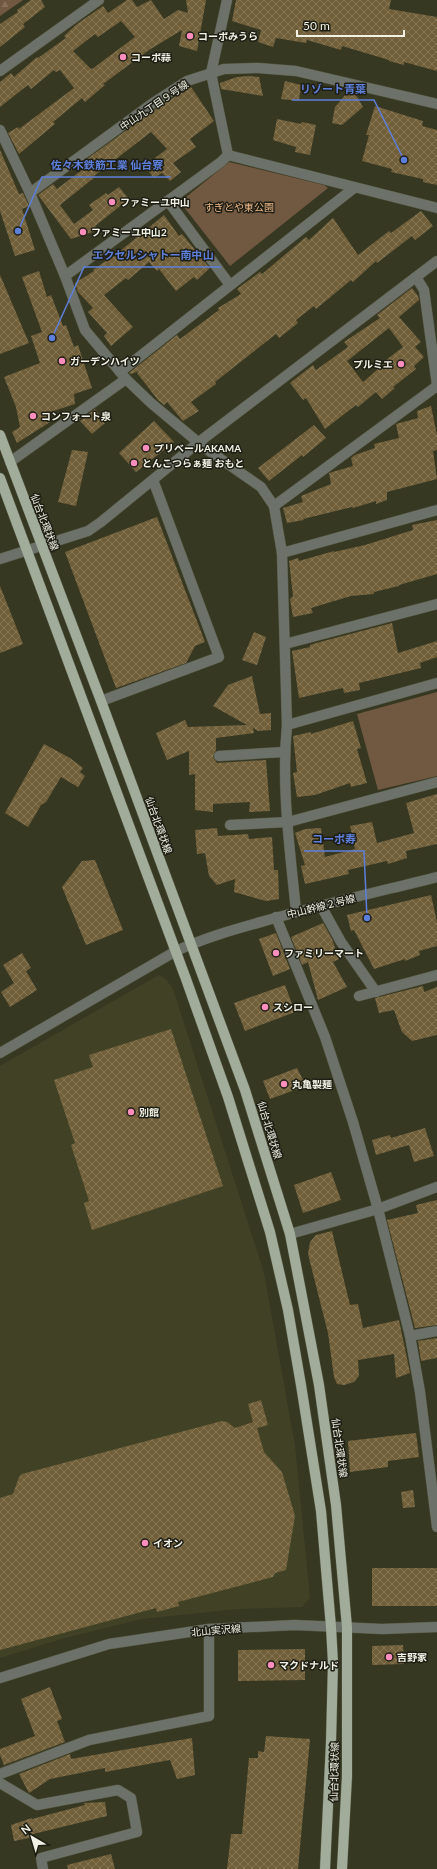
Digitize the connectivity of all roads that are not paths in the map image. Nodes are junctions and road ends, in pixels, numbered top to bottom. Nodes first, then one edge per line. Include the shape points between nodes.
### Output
1 (99, 0) edge
2 (227, 0) edge
3 (0, 72) edge
4 (211, 73) junction
5 (437, 104) edge
6 (0, 130) edge
7 (228, 155) junction
8 (354, 188) junction
9 (30, 193) junction
10 (168, 200) junction
11 (437, 208) edge
12 (437, 261) edge
13 (65, 276) junction
14 (416, 277) junction
15 (230, 285) junction
16 (433, 330) edge
17 (123, 375) junction
18 (437, 386) edge
19 (0, 435) edge
20 (199, 442) junction
21 (10, 462) junction
22 (0, 478) edge
23 (153, 480) junction
24 (274, 506) junction
25 (437, 510) edge
26 (41, 545) junction
27 (26, 549) junction
28 (282, 553) junction
29 (0, 559) edge
30 (437, 604) edge
31 (285, 644) junction
32 (437, 684) edge
33 (101, 701) junction
34 (286, 724) junction
35 (284, 752) junction
36 (219, 756) dead end
37 (437, 782) edge
38 (288, 822) junction
39 (230, 825) dead end
40 (437, 877) edge
41 (321, 906) junction
42 (296, 912) junction
43 (276, 917) junction
44 (191, 944) junction
45 (176, 951) junction
46 (437, 975) edge
47 (376, 992) junction
48 (360, 996) dead end
49 (0, 1053) edge
50 (437, 1187) edge
51 (378, 1209) junction
52 (290, 1234) junction
53 (437, 1331) edge
54 (410, 1336) junction
55 (437, 1527) edge
56 (331, 1627) junction
57 (437, 1627) edge
58 (209, 1628) junction
59 (347, 1628) junction
60 (0, 1678) edge
61 (0, 1774) edge
62 (0, 1783) edge
63 (43, 1869) edge
64 (325, 1869) edge
65 (342, 1869) edge

1 - 3 street
2 - 4 street
4 - 5 street, 中山九丁目９号線 via 224,69 296,70
4 - 7 street
4 - 9 street, 中山九丁目９号線 via 187,81 152,103
6 - 9 street
7 - 8 street
7 - 10 street
8 - 11 street
8 - 15 street
9 - 13 street
10 - 13 street
10 - 15 street
12 - 14 street
13 - 17 street via 85,330
14 - 16 street via 424,290
14 - 20 street
15 - 17 street
16 - 18 street
17 - 20 street via 151,403
17 - 21 street
18 - 24 street
19 - 21 main road, 仙台北環状線
20 - 23 street
20 - 24 street via 261,487
21 - 26 main road, 仙台北環状線
22 - 27 main road, 仙台北環状線
23 - 26 street via 88,531
23 - 33 street via 219,657
24 - 28 street
25 - 28 street
26 - 27 street
26 - 33 main road, 仙台北環状線
27 - 29 street
27 - 45 main road, 仙台北環状線
28 - 31 street
30 - 31 street
31 - 34 street
32 - 34 street
33 - 44 main road, 仙台北環状線
34 - 35 street
35 - 36 street
35 - 38 street
37 - 38 street
38 - 39 street
38 - 42 street
40 - 41 street, 中山幹線２号線
41 - 42 street, 中山幹線２号線
41 - 47 street via 341,942
42 - 43 street, 中山幹線２号線
43 - 44 street, 中山幹線２号線
43 - 51 street via 325,1037
44 - 45 street, 中山幹線２号線
44 - 52 main road, 仙台北環状線 via 245,1090
45 - 49 street, 中山幹線２号線
45 - 56 main road, 仙台北環状線 via 228,1097 270,1232 288,1310 321,1511
46 - 47 street
47 - 48 street
50 - 51 street
51 - 52 street
51 - 54 street
52 - 59 main road, 仙台北環状線 via 319,1385 336,1505
53 - 54 street
54 - 55 street via 420,1392
56 - 58 street, 北山実沢線 via 295,1625
56 - 59 street, 北山実沢線
56 - 64 main road, 仙台北環状線 via 333,1663
57 - 59 street, 北山実沢線
58 - 60 street, 北山実沢線 via 110,1644
58 - 61 street via 210,1716 88,1740
59 - 65 main road, 仙台北環状線 via 347,1776
62 - 63 street via 37,1805 118,1790 131,1798 137,1832 41,1858

